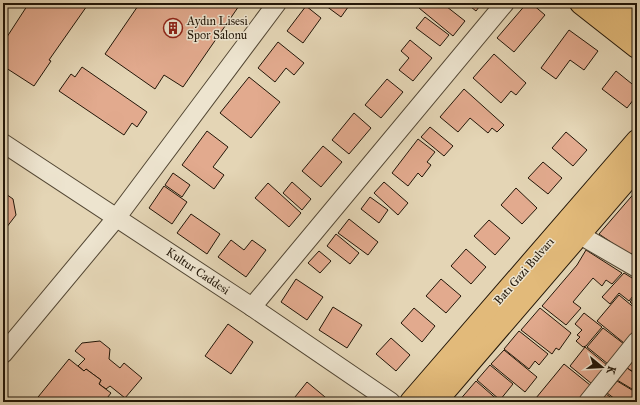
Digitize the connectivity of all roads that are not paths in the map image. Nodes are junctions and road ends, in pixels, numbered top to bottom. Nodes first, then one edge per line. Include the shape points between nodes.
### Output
1 (277, 3) edge
2 (505, 3) edge
3 (581, 3) edge
4 (611, 3) edge
5 (637, 23) edge
6 (637, 47) edge
7 (637, 140) edge
8 (3, 143) edge
9 (637, 167) edge
10 (117, 217) junction
11 (580, 235) junction
12 (637, 268) edge
13 (252, 307) junction
14 (637, 341) edge
15 (3, 354) edge
16 (390, 402) edge
17 (411, 402) edge
18 (435, 402) edge
19 (588, 402) edge

1 - 10 street
2 - 13 street
3 - 6 main road
4 - 5 main road
7 - 17 main road, Batı Gazi Bulvarı
8 - 10 street, Kultur Caddesi
9 - 11 main road, Batı Gazi Bulvarı
10 - 13 street, Kultur Caddesi
10 - 15 street
11 - 12 street
11 - 18 main road, Batı Gazi Bulvarı
13 - 16 street, Kultur Caddesi
14 - 19 street

